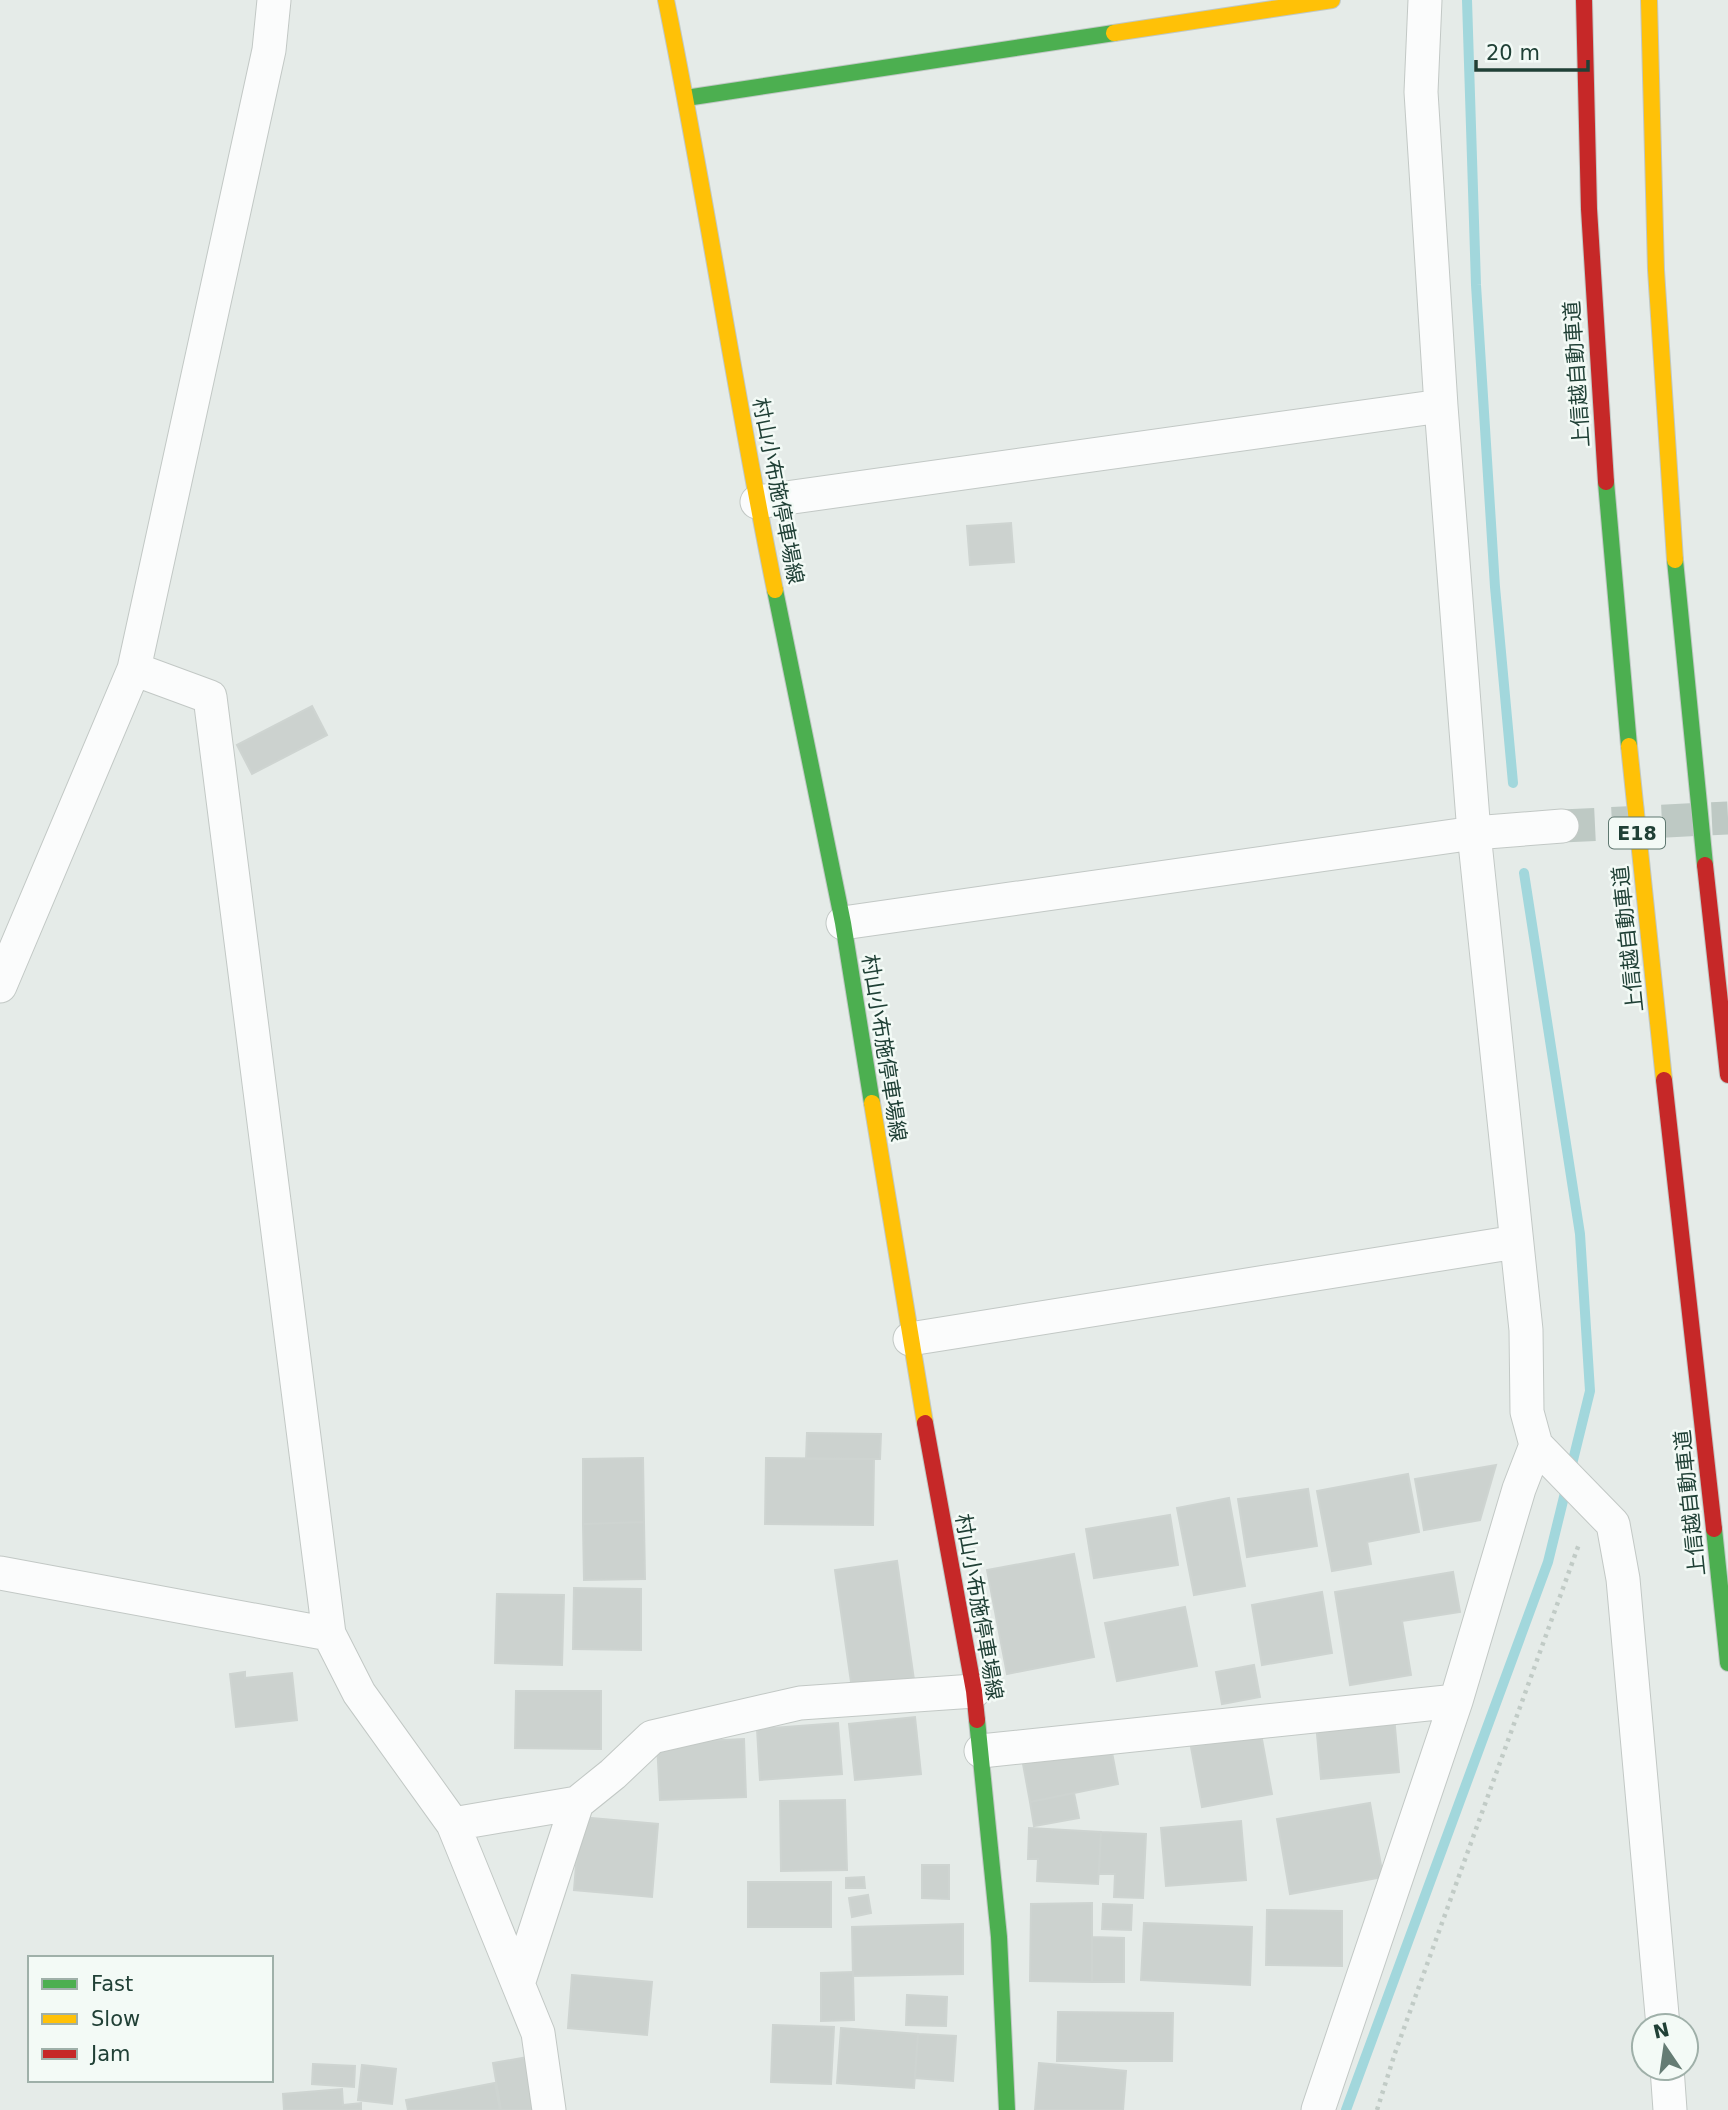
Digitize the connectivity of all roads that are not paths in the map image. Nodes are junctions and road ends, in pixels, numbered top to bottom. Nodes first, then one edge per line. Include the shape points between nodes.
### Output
1 (274, 0) edge
2 (666, 0) edge
3 (1332, 0) edge
4 (1425, 0) edge
5 (1584, 0) edge
6 (1649, 0) edge
7 (686, 98) junction
8 (1441, 407) junction
9 (757, 502) junction
10 (134, 669) junction
11 (1562, 826) tunnel mouth
12 (1474, 833) junction
13 (843, 923) junction
14 (0, 985) edge
15 (1728, 1075) edge
16 (1516, 1242) junction
17 (909, 1339) junction
18 (1542, 1451) junction
19 (0, 1573) edge
20 (329, 1634) junction
21 (1728, 1663) edge
22 (974, 1691) junction
23 (1456, 1701) junction
24 (981, 1751) junction
25 (577, 1804) junction
26 (453, 1824) junction
27 (519, 1981) junction
28 (1662, 2012) edge
29 (1668, 2082) edge
30 (549, 2110) edge
31 (1007, 2110) edge
32 (1318, 2110) edge
33 (1670, 2110) edge

1 - 10 street via 269,50
2 - 7 main road, 村山小布施停車場線
3 - 7 main road
4 - 8 street via 1421,92
5 - 21 main road, 上信越自動車道 / E18 via 1590,258 1623,696
6 - 15 main road via 1655,245 1669,475 1686,691
7 - 9 main road, 村山小布施停車場線
8 - 9 street
8 - 12 street
9 - 13 main road, 村山小布施停車場線
10 - 14 street
10 - 20 street via 210,697
11 - 12 street
12 - 13 street
12 - 16 street
13 - 17 main road, 村山小布施停車場線
16 - 17 street
16 - 18 street via 1526,1330 1527,1412
17 - 22 main road, 村山小布施停車場線
18 - 23 street via 1518,1489
18 - 28 street via 1613,1524 1623,1579
19 - 20 street
20 - 26 street via 359,1693
22 - 24 main road, 村山小布施停車場線
22 - 25 street via 800,1703 652,1737
23 - 24 street
23 - 32 street
24 - 31 main road, 村山小布施停車場線 via 999,1937
25 - 26 street
25 - 27 street
26 - 27 street
27 - 30 street via 538,2033
29 - 33 street

